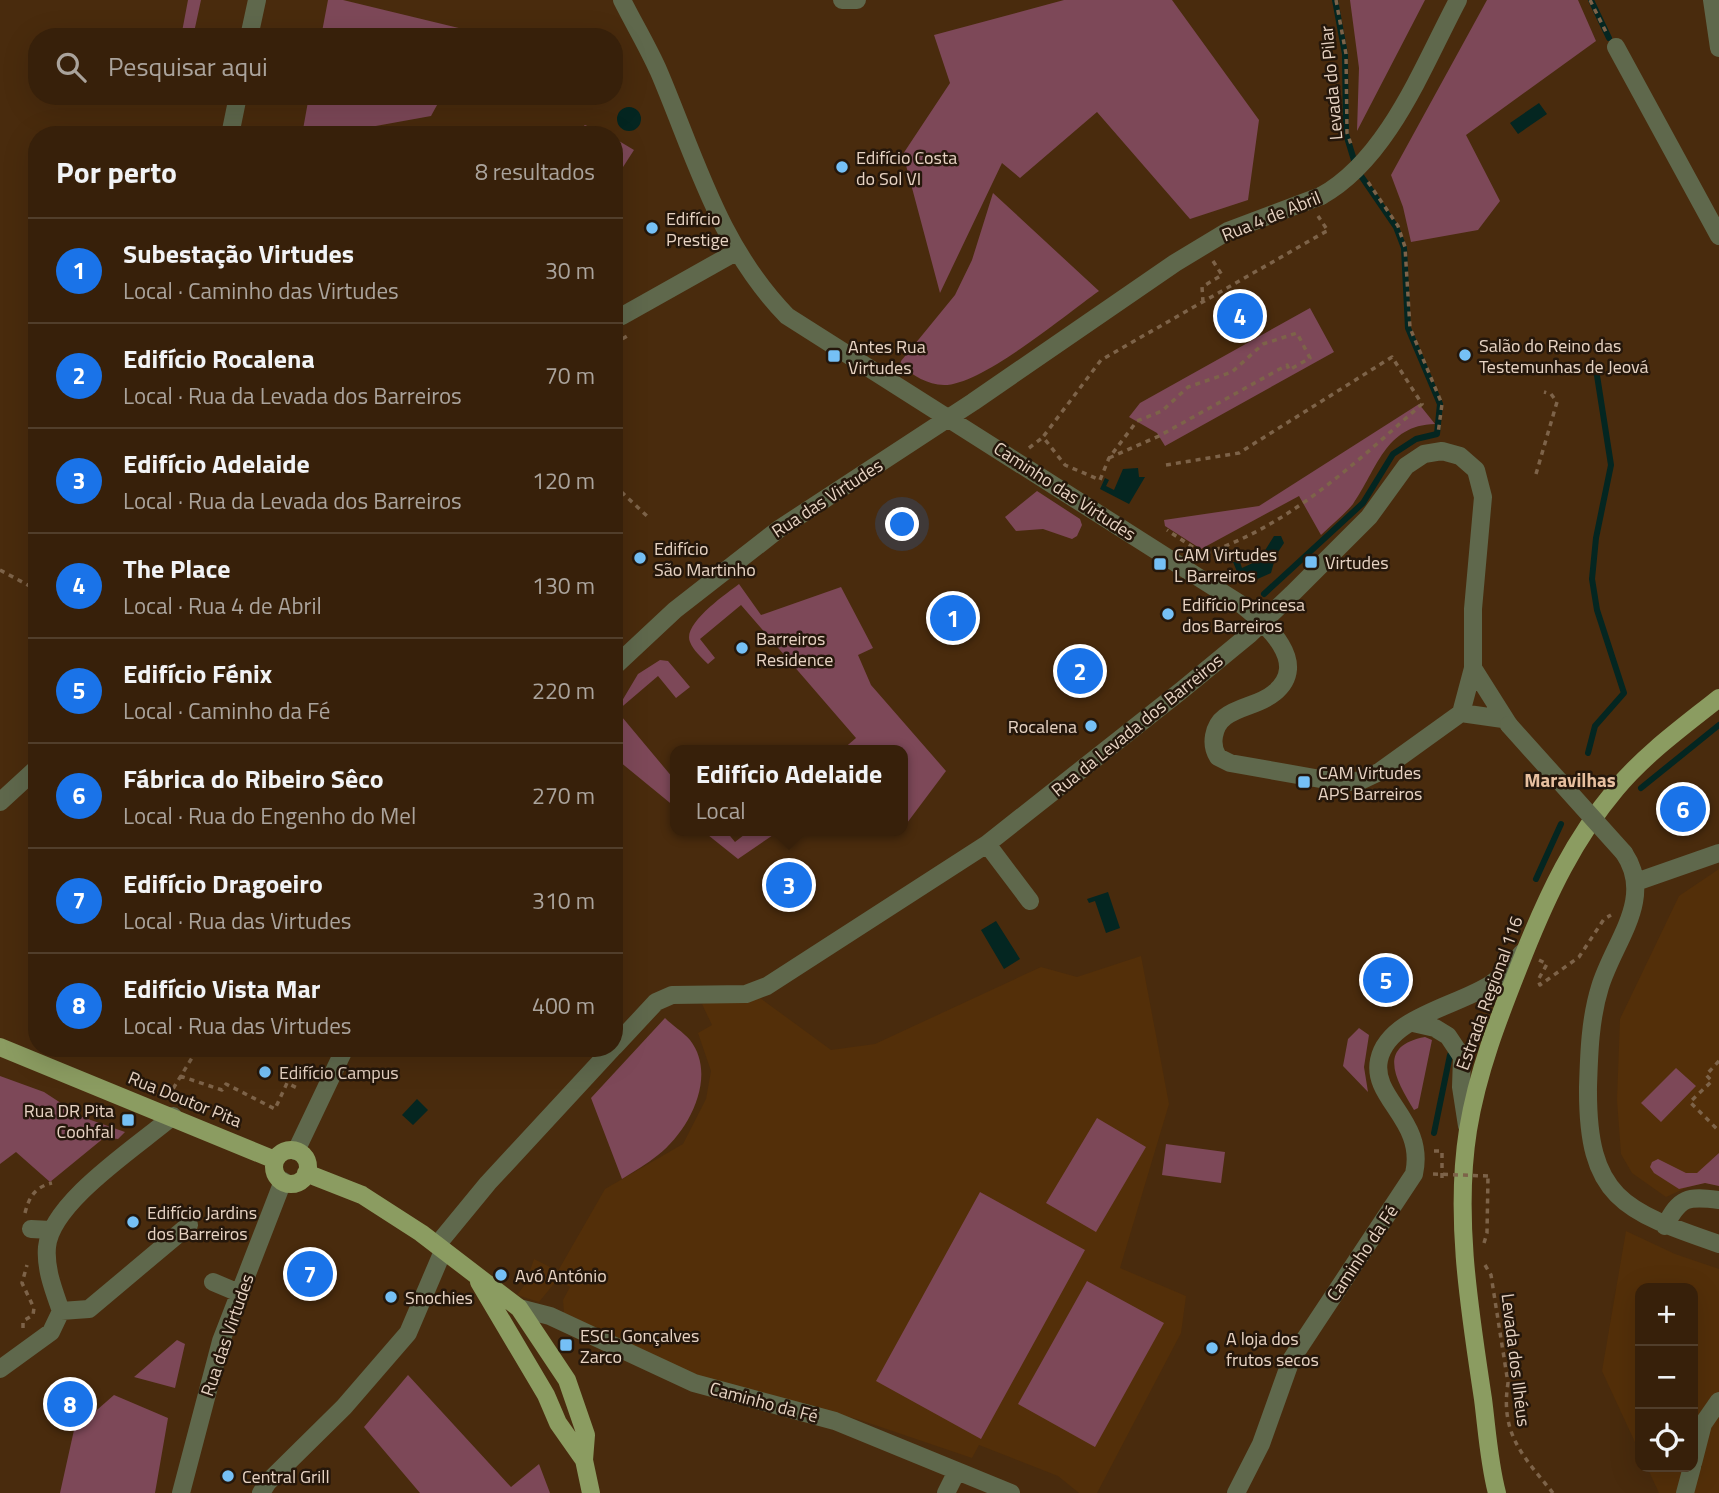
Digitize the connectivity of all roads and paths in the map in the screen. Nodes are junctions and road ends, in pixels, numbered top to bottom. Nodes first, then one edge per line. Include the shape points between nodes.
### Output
1 (257, 0) edge
2 (622, 0) edge
3 (842, 0) edge
4 (857, 0) edge
5 (1336, 0) edge
6 (1458, 0) edge
7 (1590, 0) edge
8 (1712, 0) edge
9 (251, 28) edge
10 (1615, 47) joint
11 (1719, 48) edge
12 (236, 105) edge
13 (232, 126) edge
14 (1355, 157) dead end
15 (1366, 181) dead end
16 (1318, 204) junction
17 (1719, 236) edge
18 (736, 252) junction
19 (1210, 256) dead end
20 (1203, 302) junction
21 (623, 315) edge
22 (1544, 392) dead end
23 (949, 417) junction
24 (1438, 435) dead end
25 (1043, 437) junction
26 (1026, 450) dead end
27 (1109, 458) junction
28 (1167, 465) dead end
29 (1536, 474) dead end
30 (623, 493) edge
31 (648, 517) dead end
32 (1167, 530) dead end
33 (0, 570) edge
34 (28, 585) edge
35 (1264, 622) junction
36 (623, 659) edge
37 (1474, 668) junction
38 (1719, 698) edge
39 (1461, 712) junction
40 (1506, 722) junction
41 (28, 776) edge
42 (0, 802) edge
43 (987, 844) junction
44 (1719, 853) edge
45 (1636, 882) junction
46 (1030, 901) dead end
47 (1601, 937) dead end
48 (1533, 953) junction
49 (1413, 1023) junction
50 (623, 1038) edge
51 (0, 1047) edge
52 (192, 1057) edge
53 (341, 1057) edge
54 (606, 1057) edge
55 (1719, 1061) edge
56 (180, 1076) junction
57 (299, 1089) dead end
58 (166, 1114) junction
59 (1719, 1131) edge
60 (1468, 1132) junction
61 (296, 1151) junction
62 (275, 1160) junction
63 (306, 1173) junction
64 (283, 1181) junction
65 (1441, 1183) dead end
66 (1719, 1200) edge
67 (189, 1226) dead end
68 (1665, 1226) junction
69 (31, 1229) dead end
70 (51, 1230) junction
71 (1719, 1244) edge
72 (440, 1248) junction
73 (1482, 1249) dead end
74 (1483, 1262) dead end
75 (477, 1278) junction
76 (213, 1282) dead end
77 (239, 1293) junction
78 (519, 1308) junction
79 (61, 1311) junction
80 (1, 1366) edge
81 (1719, 1401) edge
82 (1698, 1443) edge
83 (584, 1460) junction
84 (957, 1471) junction
85 (1690, 1472) edge
86 (181, 1493) edge
87 (261, 1493) edge
88 (591, 1493) edge
89 (946, 1493) edge
90 (1011, 1493) edge
91 (1236, 1493) edge
92 (1497, 1493) edge
93 (1553, 1493) edge
94 (1685, 1493) edge

1 - 9 street
2 - 18 street, Caminho das Virtudes via 657,68
3 - 4 street
5 - 14 path, Levada do Pilar via 1346,54 1347,133
6 - 16 street, Rua 4 de Abril, bridge via 1375,151
7 - 10 path
8 - 11 street
10 - 17 street
12 - 13 street
15 - 24 path via 1398,226 1405,247 1410,328 1442,404
16 - 20 path via 1328,231
16 - 23 street, Rua 4 de Abril via 1260,217 1196,250
18 - 21 street
18 - 23 street, Caminho das Virtudes via 758,287 787,316
19 - 20 path via 1222,275 1202,288
20 - 25 path via 1101,360
22 - 29 path via 1557,402
23 - 35 street, Caminho das Virtudes
23 - 36 street, Rua das Virtudes via 716,575
25 - 26 path
25 - 27 path via 1065,465 1100,480
27 - 27 path via 1159,436 1287,365 1289,370 1310,358 1297,333 1263,344 1232,372 1188,387 1163,411 1137,421
28 - 32 path via 1238,453 1392,357 1422,404 1308,502 1221,548 1203,554
30 - 31 path
33 - 34 path
35 - 37 street, Rua da Levada dos Barreiros via 1369,517 1406,466 1424,454 1441,451 1460,456 1476,470 1483,497 1473,610
35 - 39 street, Caminho das Virtudes via 1284,647 1285,679 1275,692 1223,718 1213,740 1222,760 1343,783 1362,780
35 - 43 street, Rua da Levada dos Barreiros
37 - 39 street
37 - 40 street, Rua da Levada dos Barreiros
38 - 48 main road, Estrada Regional 116 via 1644,760 1582,833 1560,873
39 - 40 street
40 - 45 street, Rua da Levada dos Barreiros, bridge via 1624,853
41 - 42 street
43 - 46 street
43 - 50 street, Rua da Levada dos Barreiros via 767,986 746,994 672,995 656,1002
44 - 45 street
45 - 68 street via 1633,910 1607,966 1595,1007 1588,1127 1595,1162 1613,1192 1630,1208
47 - 48 path via 1609,913 1579,957 1540,985 1547,964
48 - 49 street, Caminho da Fé via 1492,984
48 - 60 main road, Estrada Regional 116 via 1490,1039
49 - 60 street via 1448,1036 1462,1057
49 - 91 street, Caminho da Fé via 1389,1037 1378,1072 1413,1135 1417,1150 1414,1174 1291,1360 1261,1444
51 - 58 main road, Rua Doutor Pita
52 - 56 path
53 - 61 street
54 - 72 street, Rua da Levada dos Barreiros via 488,1182
55 - 59 path via 1706,1075 1712,1081 1690,1102
56 - 57 path via 222,1090 226,1084 275,1109 288,1083
56 - 58 path
58 - 62 main road, Rua Doutor Pita
58 - 70 street via 79,1194
60 - 92 main road, Estrada Regional 116 via 1464,1214 1469,1310
61 - 62 main road via 282,1153
61 - 63 main road via 307,1162
62 - 64 main road via 276,1174
63 - 64 main road via 294,1183
63 - 72 main road via 362,1195
64 - 77 street, Rua das Virtudes
65 - 73 path, bridge via 1442,1151 1433,1151 1433,1174 1488,1176 1487,1233
66 - 68 street via 1683,1200
67 - 79 street via 89,1309
68 - 71 street
69 - 70 street
70 - 79 street via 47,1262
72 - 75 main road
72 - 87 street, Rua da Levada dos Barreiros via 408,1333
74 - 93 path, Levada dos Ilhéus via 1491,1275 1508,1383 1508,1429
75 - 78 main road
75 - 83 main road via 558,1423
76 - 77 street
77 - 86 street, Rua das Virtudes
78 - 83 main road via 567,1380 586,1435
78 - 84 street, Caminho da Fé via 550,1315 694,1382 835,1421
79 - 80 street via 51,1332
81 - 82 street via 1703,1424
83 - 88 main road
84 - 89 street
84 - 90 street, Caminho da Fé
85 - 94 street

